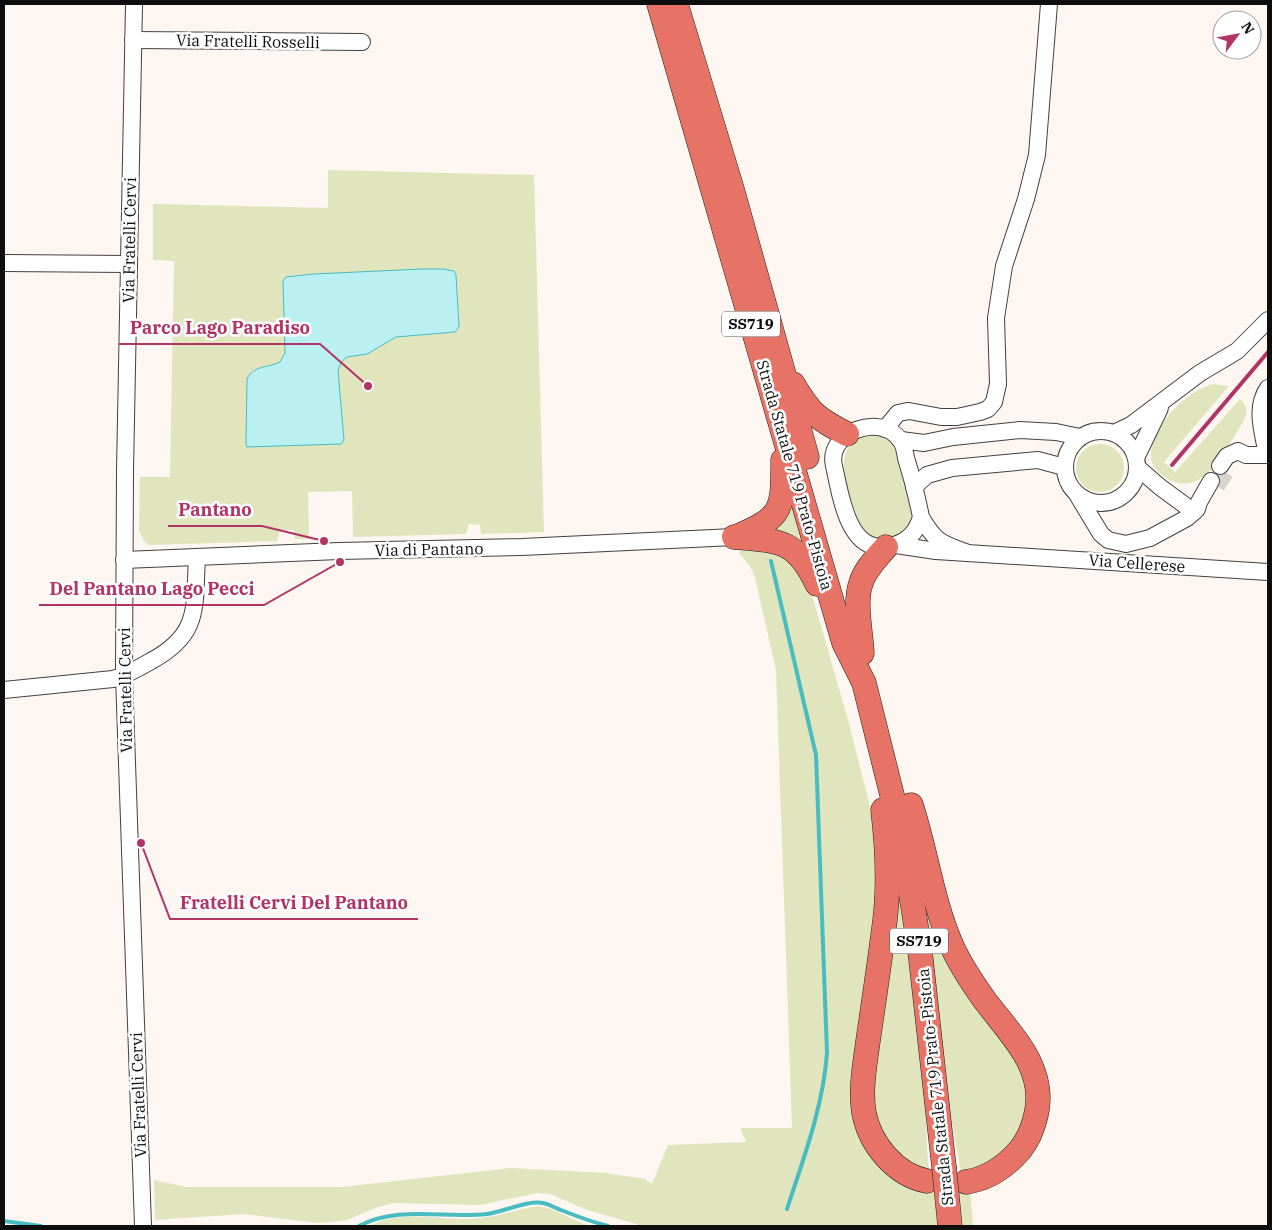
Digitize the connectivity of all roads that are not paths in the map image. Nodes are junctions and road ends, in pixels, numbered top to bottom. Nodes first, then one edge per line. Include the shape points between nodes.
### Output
1 (134, 4) edge
2 (659, 4) edge
3 (676, 4) edge
4 (1049, 4) edge
5 (133, 40) junction
6 (362, 42) dead end
7 (4, 263) edge
8 (129, 264) junction
9 (1268, 320) edge
10 (780, 364) junction
11 (1268, 388) edge
12 (1163, 402) junction
13 (885, 429) junction
14 (1114, 433) junction
15 (847, 434) junction
16 (784, 436) junction
17 (1080, 437) junction
18 (901, 440) junction
19 (1268, 455) edge
20 (1136, 462) junction
21 (1064, 467) junction
22 (1224, 469) tunnel mouth
23 (1214, 484) tunnel mouth
24 (914, 487) junction
25 (1078, 496) junction
26 (1195, 511) junction
27 (921, 517) junction
28 (734, 537) junction
29 (891, 546) junction
30 (968, 553) junction
31 (197, 557) junction
32 (124, 560) junction
33 (1268, 572) edge
34 (853, 648) junction
35 (124, 676) junction
36 (4, 690) edge
37 (874, 719) junction
38 (936, 1174) junction
39 (966, 1182) dead end
40 (143, 1220) edge
41 (950, 1226) edge

1 - 5 street, Via Fratelli Cervi
2 - 16 highway, Strada Statale 719 Prato-Pistoia / SS719
3 - 10 highway, Strada Statale 719 Prato-Pistoia / SS719
4 - 13 street via 1037,155 1004,266 996,318 998,384 994,402 988,409 957,417 903,412
5 - 6 street, Via Fratelli Rosselli
5 - 8 street, Via Fratelli Cervi
7 - 8 street
8 - 32 street, Via Fratelli Cervi
9 - 12 street via 1238,351 1200,373
10 - 15 highway via 812,413
10 - 34 highway, Strada Statale 719 Prato-Pistoia / SS719
11 - 19 street via 1263,396 1260,415
12 - 14 street
12 - 20 street
13 - 15 street via 869,427
13 - 18 street
14 - 17 street via 1100,431
14 - 20 street via 1128,443
15 - 29 street via 837,446 833,461 846,514 854,532 870,545
16 - 28 highway via 783,489 778,510 760,527
16 - 34 highway, Strada Statale 719 Prato-Pistoia / SS719
17 - 18 street via 1020,430 924,443
17 - 21 street via 1068,450
18 - 24 street
19 - 22 street via 1246,455 1239,451 1230,454
20 - 25 street via 1137,474 1132,487 1116,500 1097,504
20 - 26 street via 1160,487
21 - 24 street via 1038,460 952,468 927,475
21 - 25 street via 1068,483
23 - 26 street via 1203,505
24 - 27 street
25 - 26 street via 1101,534 1116,543 1137,543 1150,538 1184,521
27 - 29 street via 913,534
27 - 30 street via 940,543
28 - 31 street, Via di Pantano
28 - 34 highway via 771,540 800,555
29 - 30 street
29 - 34 highway via 860,583
30 - 33 street, Via Cellerese
31 - 32 street, Via di Pantano
31 - 35 street via 195,601 187,632 176,646
32 - 35 street, Via Fratelli Cervi
34 - 37 highway, Strada Statale 719 Prato-Pistoia / SS719
35 - 36 street
35 - 40 street, Via Fratelli Cervi
37 - 38 highway, Strada Statale 719 Prato-Pistoia / SS719 via 902,830 920,951
37 - 38 highway via 887,845 886,918 864,1068 864,1112 871,1134 892,1164 907,1175
37 - 39 highway via 912,808 952,945 968,976 1028,1058 1036,1083 1037,1109 1024,1145 992,1174
38 - 41 highway, Strada Statale 719 Prato-Pistoia / SS719, bridge

